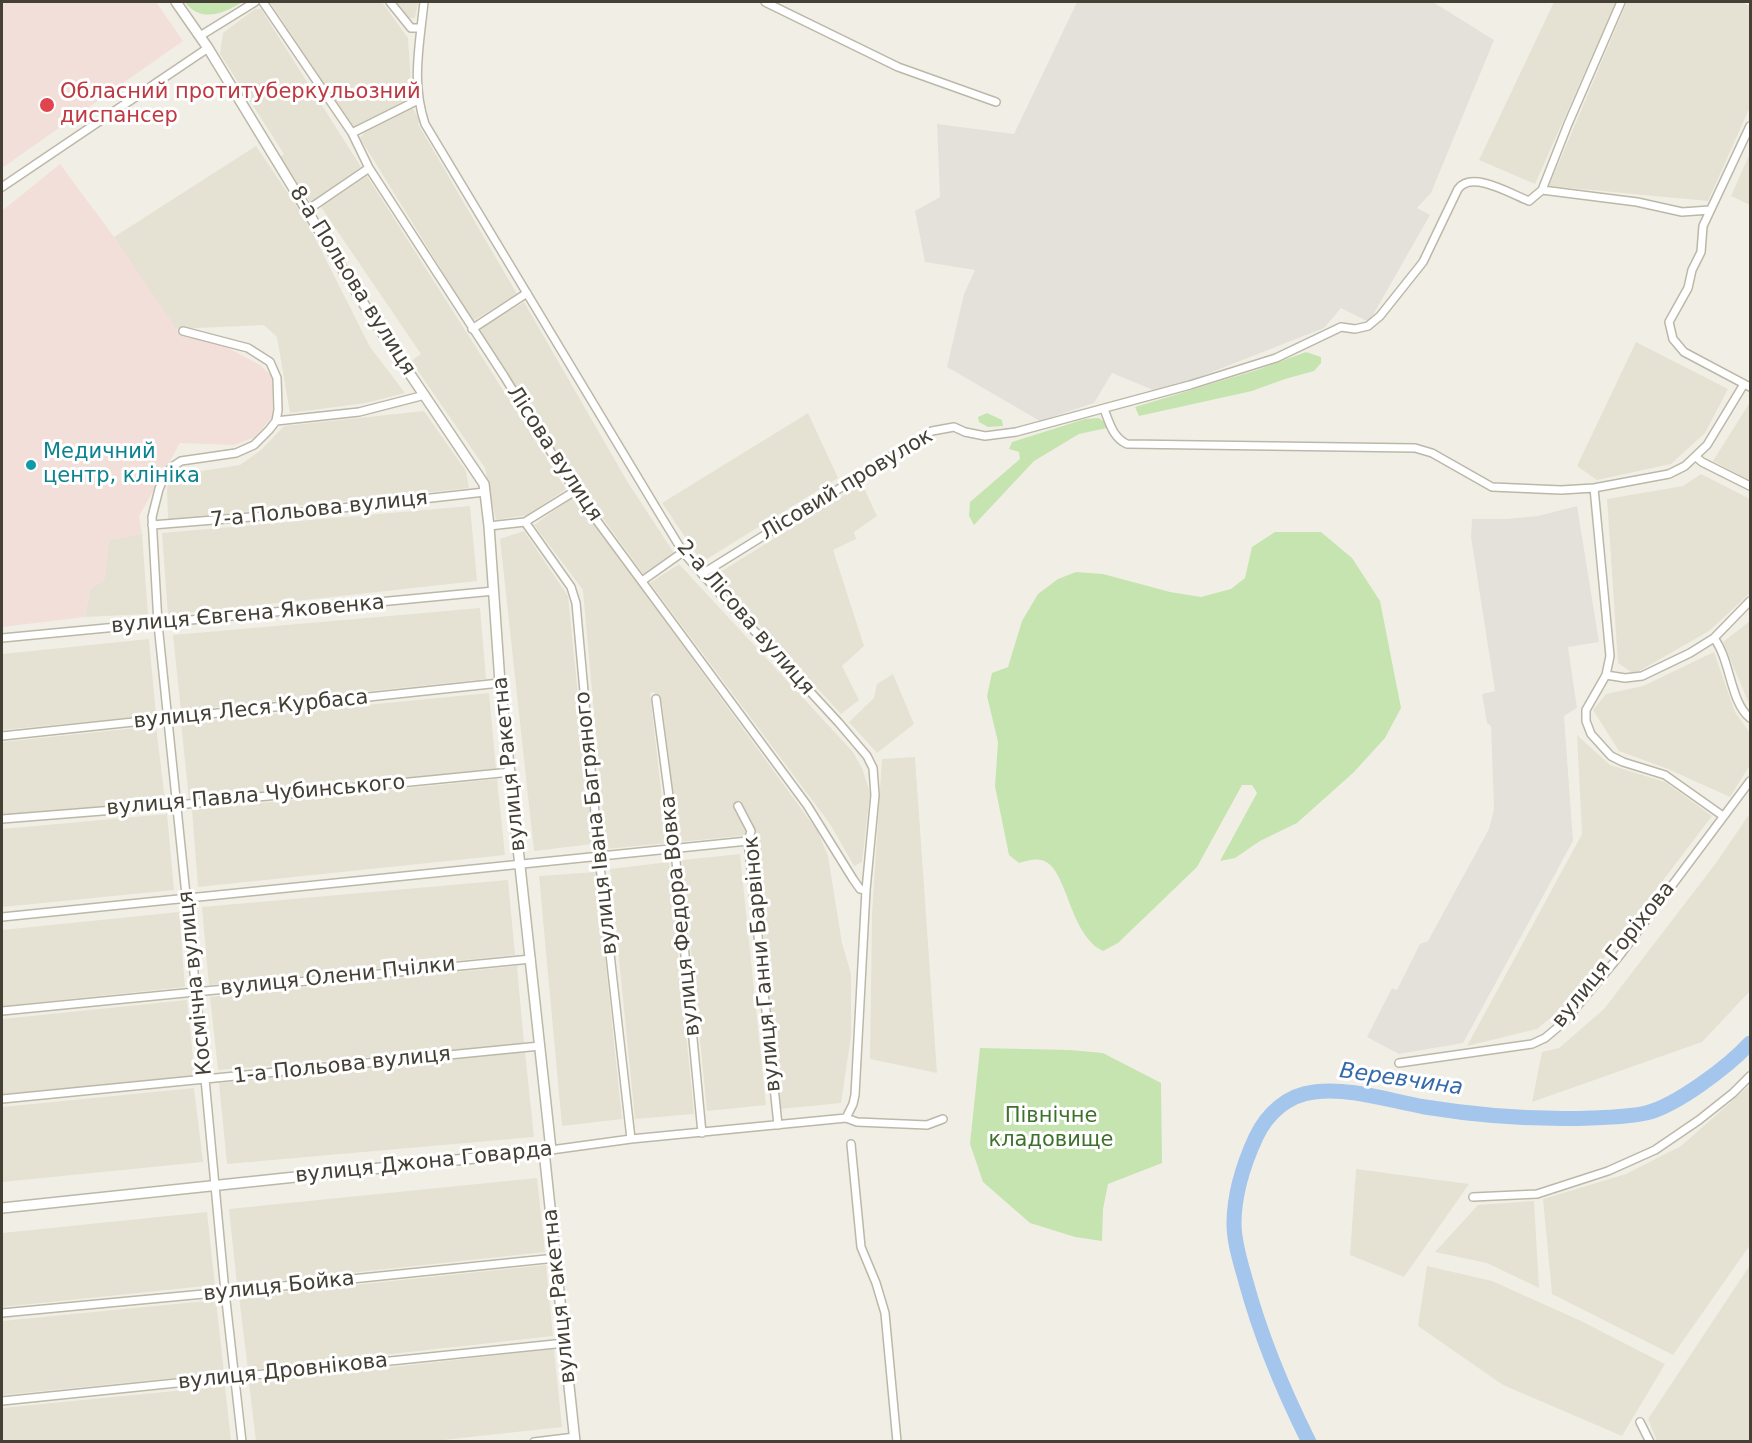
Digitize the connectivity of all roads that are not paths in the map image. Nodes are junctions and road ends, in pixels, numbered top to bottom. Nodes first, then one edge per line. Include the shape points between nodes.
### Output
1 (176, 2) edge
2 (255, 2) edge
3 (263, 2) edge
4 (390, 2) edge
5 (424, 2) edge
6 (765, 2) edge
7 (1622, 2) edge
8 (421, 28) junction
9 (200, 36) junction
10 (208, 48) junction
11 (418, 100) junction
12 (996, 102) dead end
13 (1750, 126) edge
14 (352, 133) junction
15 (369, 168) junction
16 (2, 187) edge
17 (1542, 190) junction
18 (1710, 210) junction
19 (306, 211) junction
20 (527, 293) junction
21 (472, 328) junction
22 (183, 331) dead end
23 (1747, 386) edge
24 (425, 395) junction
25 (1104, 409) junction
26 (276, 420) junction
27 (1696, 457) junction
28 (1750, 486) edge
29 (1594, 488) junction
30 (575, 491) junction
31 (485, 492) junction
32 (525, 522) junction
33 (152, 525) junction
34 (489, 526) junction
35 (683, 552) junction
36 (702, 574) junction
37 (642, 581) junction
38 (494, 591) junction
39 (1750, 601) edge
40 (158, 624) junction
41 (2, 638) edge
42 (1714, 638) junction
43 (1606, 675) junction
44 (500, 683) junction
45 (656, 699) dead end
46 (169, 718) junction
47 (1750, 718) edge
48 (2, 736) edge
49 (511, 772) junction
50 (1750, 781) edge
51 (177, 805) junction
52 (738, 806) dead end
53 (1724, 816) junction
54 (2, 819) edge
55 (748, 841) junction
56 (675, 849) junction
57 (599, 857) junction
58 (521, 864) junction
59 (866, 890) junction
60 (187, 899) junction
61 (2, 917) edge
62 (531, 959) junction
63 (195, 991) junction
64 (2, 1011) edge
65 (540, 1046) junction
66 (1399, 1063) dead end
67 (1750, 1076) edge
68 (205, 1079) junction
69 (2, 1099) edge
70 (846, 1118) junction
71 (943, 1119) dead end
72 (778, 1125) junction
73 (702, 1133) junction
74 (631, 1139) junction
75 (851, 1144) dead end
76 (547, 1150) junction
77 (215, 1184) junction
78 (1473, 1197) dead end
79 (2, 1208) edge
80 (556, 1258) junction
81 (225, 1292) junction
82 (2, 1313) edge
83 (565, 1343) junction
84 (235, 1378) junction
85 (2, 1401) edge
86 (1640, 1422) dead end
87 (575, 1439) edge
88 (242, 1442) edge
89 (534, 1442) edge
90 (897, 1442) edge
91 (1650, 1442) edge

1 - 9 street, 8-а Польова вулиця
2 - 9 street
3 - 14 street, Лісова вулиця
4 - 8 street via 411,28
5 - 8 street, 2-а Лісова вулиця
6 - 12 street via 898,67
7 - 17 street
8 - 11 street, 2-а Лісова вулиця via 416,63
9 - 10 street, 8-а Польова вулиця
10 - 16 street
10 - 19 street, 8-а Польова вулиця
11 - 14 street
11 - 20 street, 2-а Лісова вулиця via 425,124
13 - 18 street
14 - 15 street, Лісова вулиця
15 - 19 street
15 - 21 street, Лісова вулиця
17 - 18 street via 1682,212
17 - 25 street, Лісовий провулок via 1529,201 1476,181 1458,189 1423,262 1368,326 1341,327 1276,358
18 - 23 street via 1701,234 1701,252 1688,288 1669,322 1670,331 1684,351
19 - 24 street, 8-а Польова вулиця
20 - 21 street
20 - 35 street, 2-а Лісова вулиця
21 - 30 street, Лісова вулиця
22 - 26 street via 248,348 270,362 277,378
23 - 27 street
24 - 26 street, 8-а Польова вулиця via 359,412
24 - 31 street, вулиця Ракетна via 476,470
25 - 29 street via 1118,438 1133,445 1415,448 1432,453 1492,487
25 - 36 street, Лісовий провулок via 1003,435 975,435 954,427 932,431
26 - 33 street, Космічна вулиця via 254,445 236,453 181,460 172,467 153,506
27 - 28 street
27 - 29 street via 1669,474
29 - 43 street via 1610,656
30 - 32 street
30 - 37 street, Лісова вулиця
31 - 33 street, 7-а Польова вулиця
31 - 34 street, вулиця Ракетна
32 - 34 street
32 - 57 street, вулиця Івана Багряного via 574,594
33 - 40 street, Космічна вулиця
34 - 38 street, вулиця Ракетна
35 - 36 street, 2-а Лісова вулиця
35 - 37 street
36 - 59 street, 2-а Лісова вулиця via 871,762 875,795
37 - 59 street, Лісова вулиця via 807,805 856,885
38 - 40 street, вулиця Євгена Яковенка
38 - 44 street, вулиця Ракетна
39 - 42 street
40 - 41 street, вулиця Євгена Яковенка
40 - 46 street, Космічна вулиця
42 - 43 street via 1642,676
42 - 47 street via 1724,654 1739,706
43 - 53 street via 1586,710 1591,734 1611,756 1665,775
44 - 46 street, вулиця Леся Курбаса
44 - 49 street, вулиця Ракетна
45 - 56 street, вулиця Федора Вовка
46 - 48 street, вулиця Леся Курбаса
46 - 51 street, Космічна вулиця
49 - 51 street, вулиця Павла Чубинського
49 - 58 street, вулиця Ракетна
50 - 53 street, вулиця Горіхова
51 - 54 street, вулиця Павла Чубинського
51 - 60 street, Космічна вулиця
52 - 55 street, вулиця Ганни Барвінок via 751,828
53 - 66 street, вулиця Горіхова via 1620,955 1564,1022 1545,1038 1532,1044
55 - 56 street
55 - 72 street, вулиця Ганни Барвінок
56 - 57 street
56 - 73 street, вулиця Федора Вовка
57 - 58 street
57 - 74 street, вулиця Івана Багряного
58 - 60 street
58 - 62 street, вулиця Ракетна
59 - 70 street, 2-а Лісова вулиця via 855,1095
60 - 61 street
60 - 63 street, Космічна вулиця
62 - 63 street, вулиця Олени Пчілки
62 - 65 street, вулиця Ракетна
63 - 64 street, вулиця Олени Пчілки
63 - 68 street, Космічна вулиця
65 - 68 street, 1-а Польова вулиця
65 - 76 street, вулиця Ракетна
67 - 78 street via 1708,1113 1655,1150 1608,1171 1537,1194
68 - 69 street, 1-а Польова вулиця
68 - 77 street, Космічна вулиця
70 - 71 street, вулиця Джона Говарда via 857,1122 927,1125
70 - 72 street, вулиця Джона Говарда
72 - 73 street, вулиця Джона Говарда
73 - 74 street, вулиця Джона Говарда
74 - 76 street, вулиця Джона Говарда
75 - 90 street via 861,1247 885,1313
76 - 77 street, вулиця Джона Говарда
76 - 80 street, вулиця Ракетна
77 - 79 street, вулиця Джона Говарда
77 - 81 street, Космічна вулиця
80 - 81 street, вулиця Бойка
80 - 83 street, вулиця Ракетна
81 - 82 street, вулиця Бойка
81 - 84 street, Космічна вулиця
83 - 84 street, вулиця Дровнікова
83 - 87 street, вулиця Ракетна
84 - 85 street, вулиця Дровнікова
84 - 88 street, Космічна вулиця
86 - 91 street
87 - 89 street

